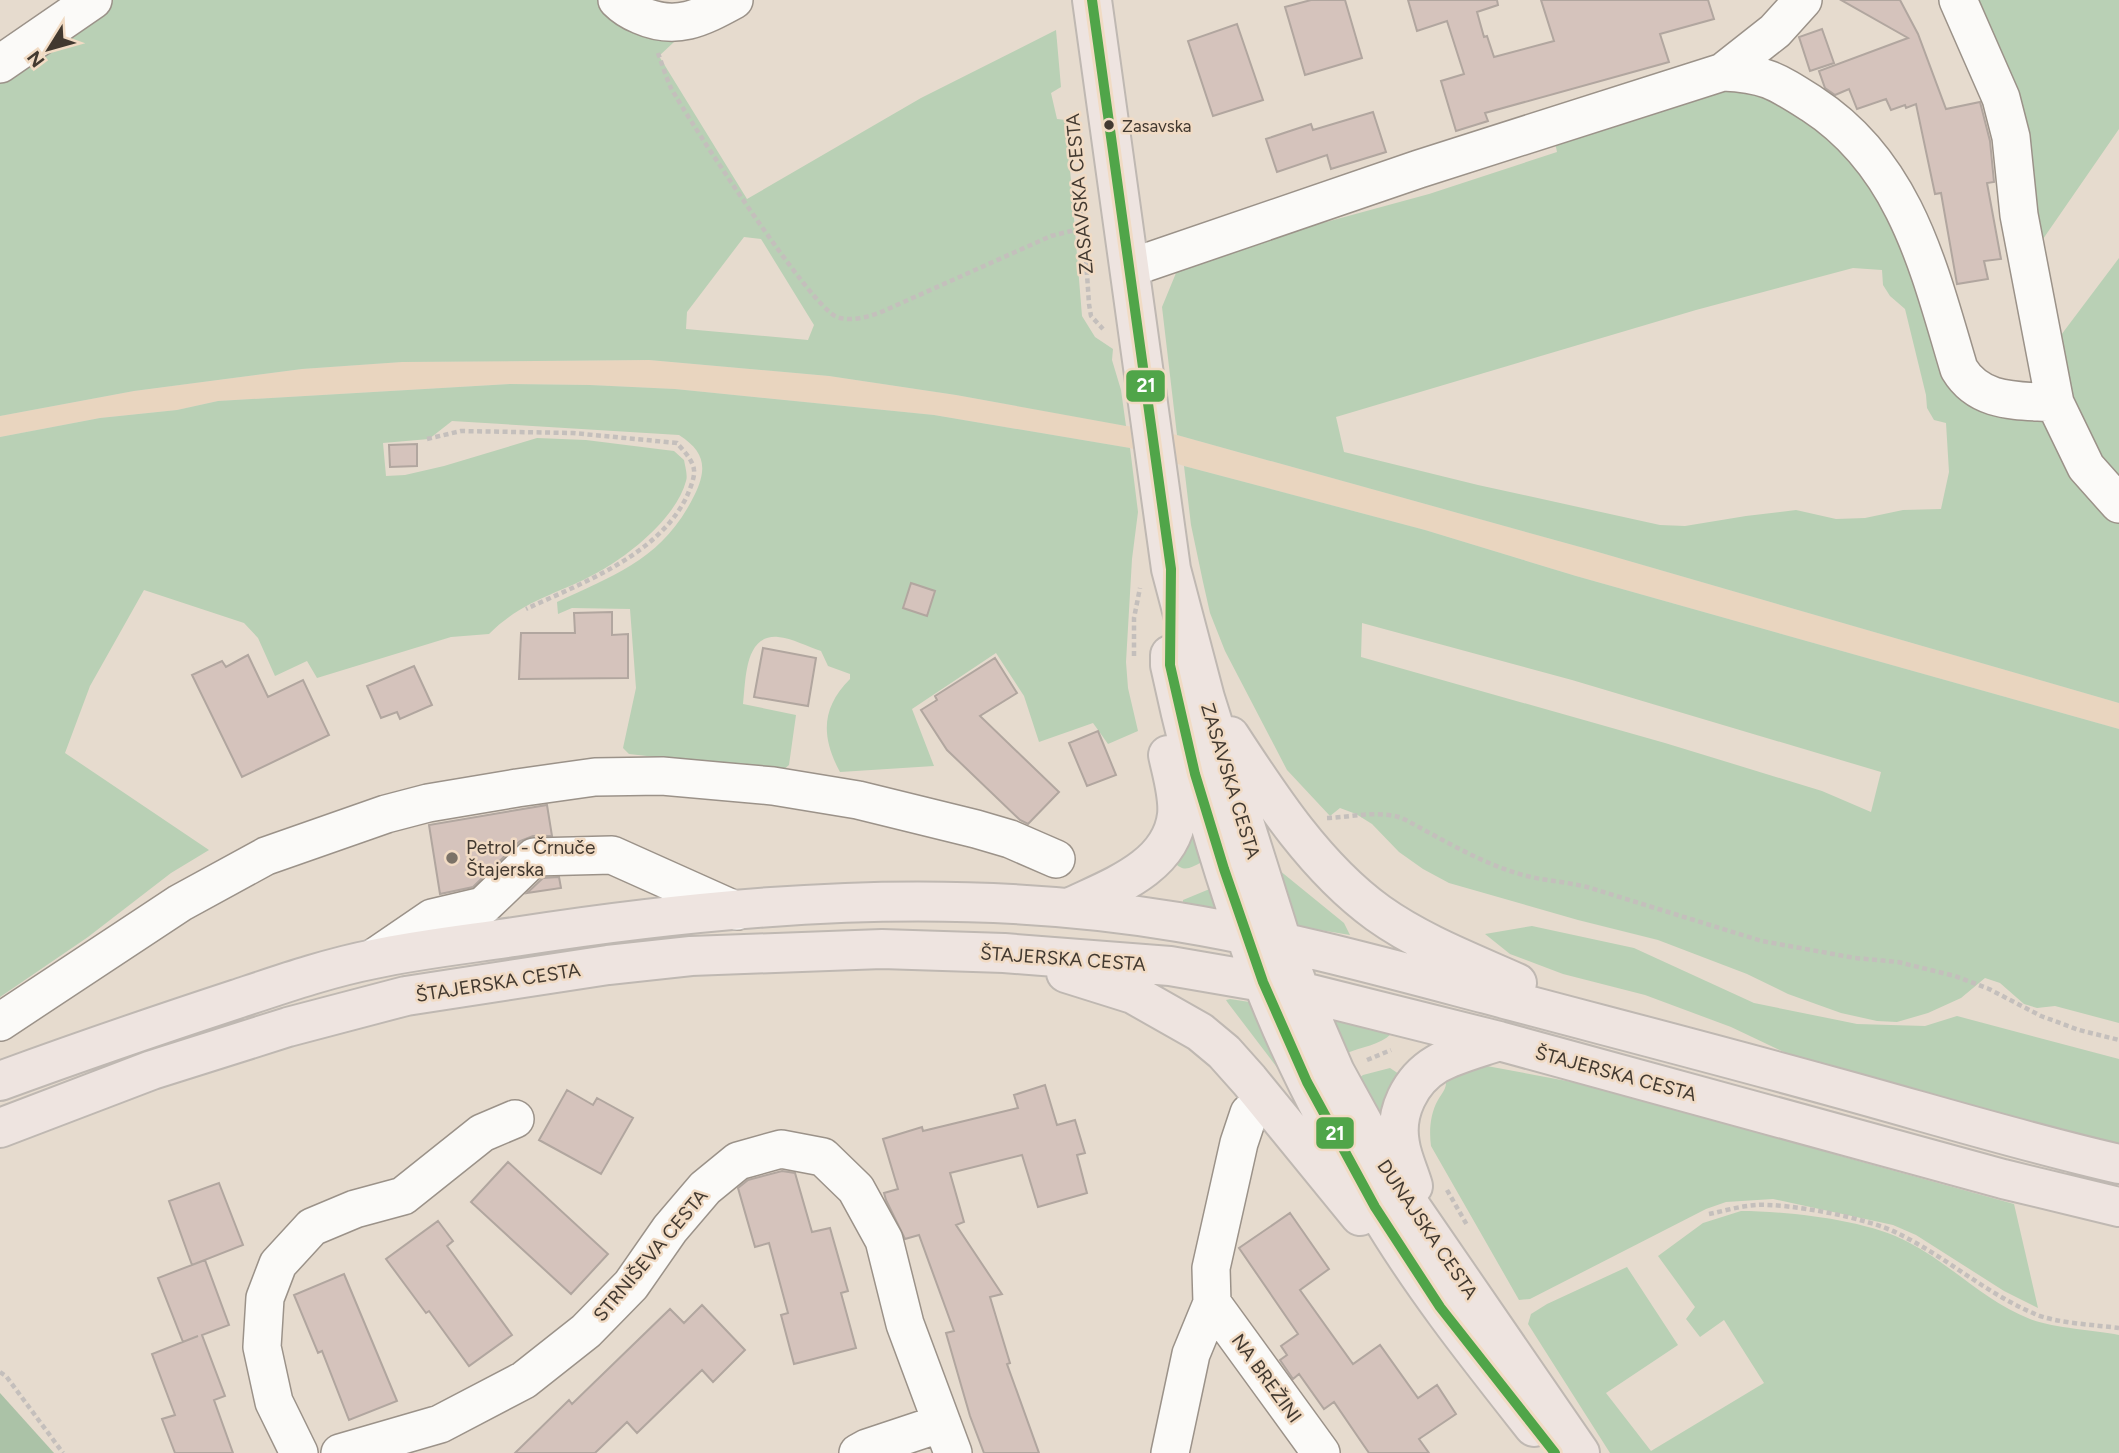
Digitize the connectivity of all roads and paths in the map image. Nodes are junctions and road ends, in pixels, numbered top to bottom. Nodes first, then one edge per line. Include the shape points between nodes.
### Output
1 (93, 0) edge
2 (617, 0) edge
3 (734, 0) edge
4 (1092, 0) edge
5 (1803, 0) edge
6 (1958, 0) edge
7 (653, 21) junction
8 (0, 64) edge
9 (1723, 72) junction
10 (1080, 180) dead end
11 (1083, 228) junction
12 (1130, 268) junction
13 (1108, 332) dead end
14 (2054, 403) junction
15 (427, 439) dead end
16 (2119, 504) edge
17 (1171, 569) junction
18 (526, 609) dead end
19 (1170, 665) junction
20 (1205, 698) junction
21 (1318, 818) dead end
22 (1056, 859) dead end
23 (1069, 908) junction
24 (737, 911) junction
25 (1264, 938) junction
26 (1004, 953) junction
27 (372, 959) junction
28 (1263, 982) junction
29 (1300, 991) junction
30 (0, 1022) edge
31 (1618, 1029) junction
32 (2119, 1040) edge
33 (1499, 1041) junction
34 (1363, 1061) dead end
35 (1418, 1080) junction
36 (0, 1081) edge
37 (1249, 1113) dead end
38 (515, 1119) dead end
39 (0, 1128) edge
40 (2119, 1164) edge
41 (1442, 1182) dead end
42 (2119, 1207) edge
43 (1709, 1214) dead end
44 (1468, 1226) dead end
45 (1432, 1237) junction
46 (1212, 1303) junction
47 (1440, 1307) junction
48 (2119, 1328) edge
49 (0, 1372) edge
50 (948, 1438) edge
51 (63, 1453) edge
52 (299, 1453) edge
53 (340, 1453) edge
54 (858, 1453) edge
55 (1170, 1453) edge
56 (1321, 1453) edge
57 (1555, 1453) edge
58 (1580, 1453) edge

1 - 8 street
2 - 7 street
3 - 7 street via 706,16 676,24
4 - 12 main road, ZASAVSKA CESTA
5 - 9 street via 1775,32
6 - 14 street via 2001,98 2011,137 2019,215
7 - 11 path via 656,48 671,87 755,217 810,291 838,317 859,319 879,313 1051,236
9 - 12 street
9 - 14 street via 1768,78 1827,114 1854,137 1907,214 1965,379 1993,397
10 - 11 path, ZASAVSKA CESTA
11 - 13 path, ZASAVSKA CESTA via 1088,304 1091,316
12 - 17 main road, ZASAVSKA CESTA
14 - 16 street via 2085,467
15 - 18 path via 461,431 573,433 677,443 688,456 694,471 690,490 678,514 654,539 604,573
17 - 19 main road, ZASAVSKA CESTA
17 - 20 main road, ZASAVSKA CESTA
19 - 23 main road via 1157,709 1177,799 1173,833 1150,864
19 - 25 main road, ZASAVSKA CESTA via 1195,774
20 - 25 main road, ZASAVSKA CESTA
20 - 31 main road via 1262,785 1312,849 1377,912 1420,940
21 - 32 path via 1388,813 1526,876 1587,887 1762,942 1898,962 1955,976 2079,1031
22 - 30 street via 976,829 858,800 773,786 662,776 595,777 504,790 396,811 266,856 180,903
23 - 24 main road via 898,902
23 - 25 main road
24 - 27 main road via 568,928
24 - 27 street via 612,855 534,857 483,906 432,918
25 - 28 main road, ZASAVSKA CESTA
25 - 29 main road, ZASAVSKA CESTA
25 - 31 main road
26 - 28 main road, ŠTAJERSKA CESTA via 1170,966
26 - 39 main road, ŠTAJERSKA CESTA via 882,949 691,956 406,996 152,1070
26 - 47 main road via 1133,994 1200,1032 1249,1080
27 - 36 main road via 157,1025
28 - 29 main road, ŠTAJERSKA CESTA
28 - 47 main road, DUNAJSKA CESTA via 1307,1082 1375,1207
29 - 33 main road, ŠTAJERSKA CESTA
29 - 45 main road, DUNAJSKA CESTA via 1343,1090
31 - 40 main road
33 - 35 main road via 1438,1064
33 - 42 main road, ŠTAJERSKA CESTA
34 - 35 path via 1397,1048
35 - 45 main road via 1403,1104 1399,1143
37 - 46 street via 1211,1268
38 - 52 street via 482,1133 403,1196 312,1227 278,1264 265,1298 262,1347 274,1402
41 - 44 path, DUNAJSKA CESTA
43 - 48 path via 1774,1205 1861,1221 1895,1231 1998,1297 2038,1316
45 - 58 main road, DUNAJSKA CESTA
46 - 55 street via 1191,1354
46 - 56 street, NA BREŽINI
47 - 57 main road, DUNAJSKA CESTA
49 - 51 path
50 - 53 street, STRNIŠEVA CESTA via 905,1324 884,1240 856,1189 823,1157 781,1149 738,1161 705,1188 622,1294 586,1332 524,1380 440,1424
50 - 54 street

